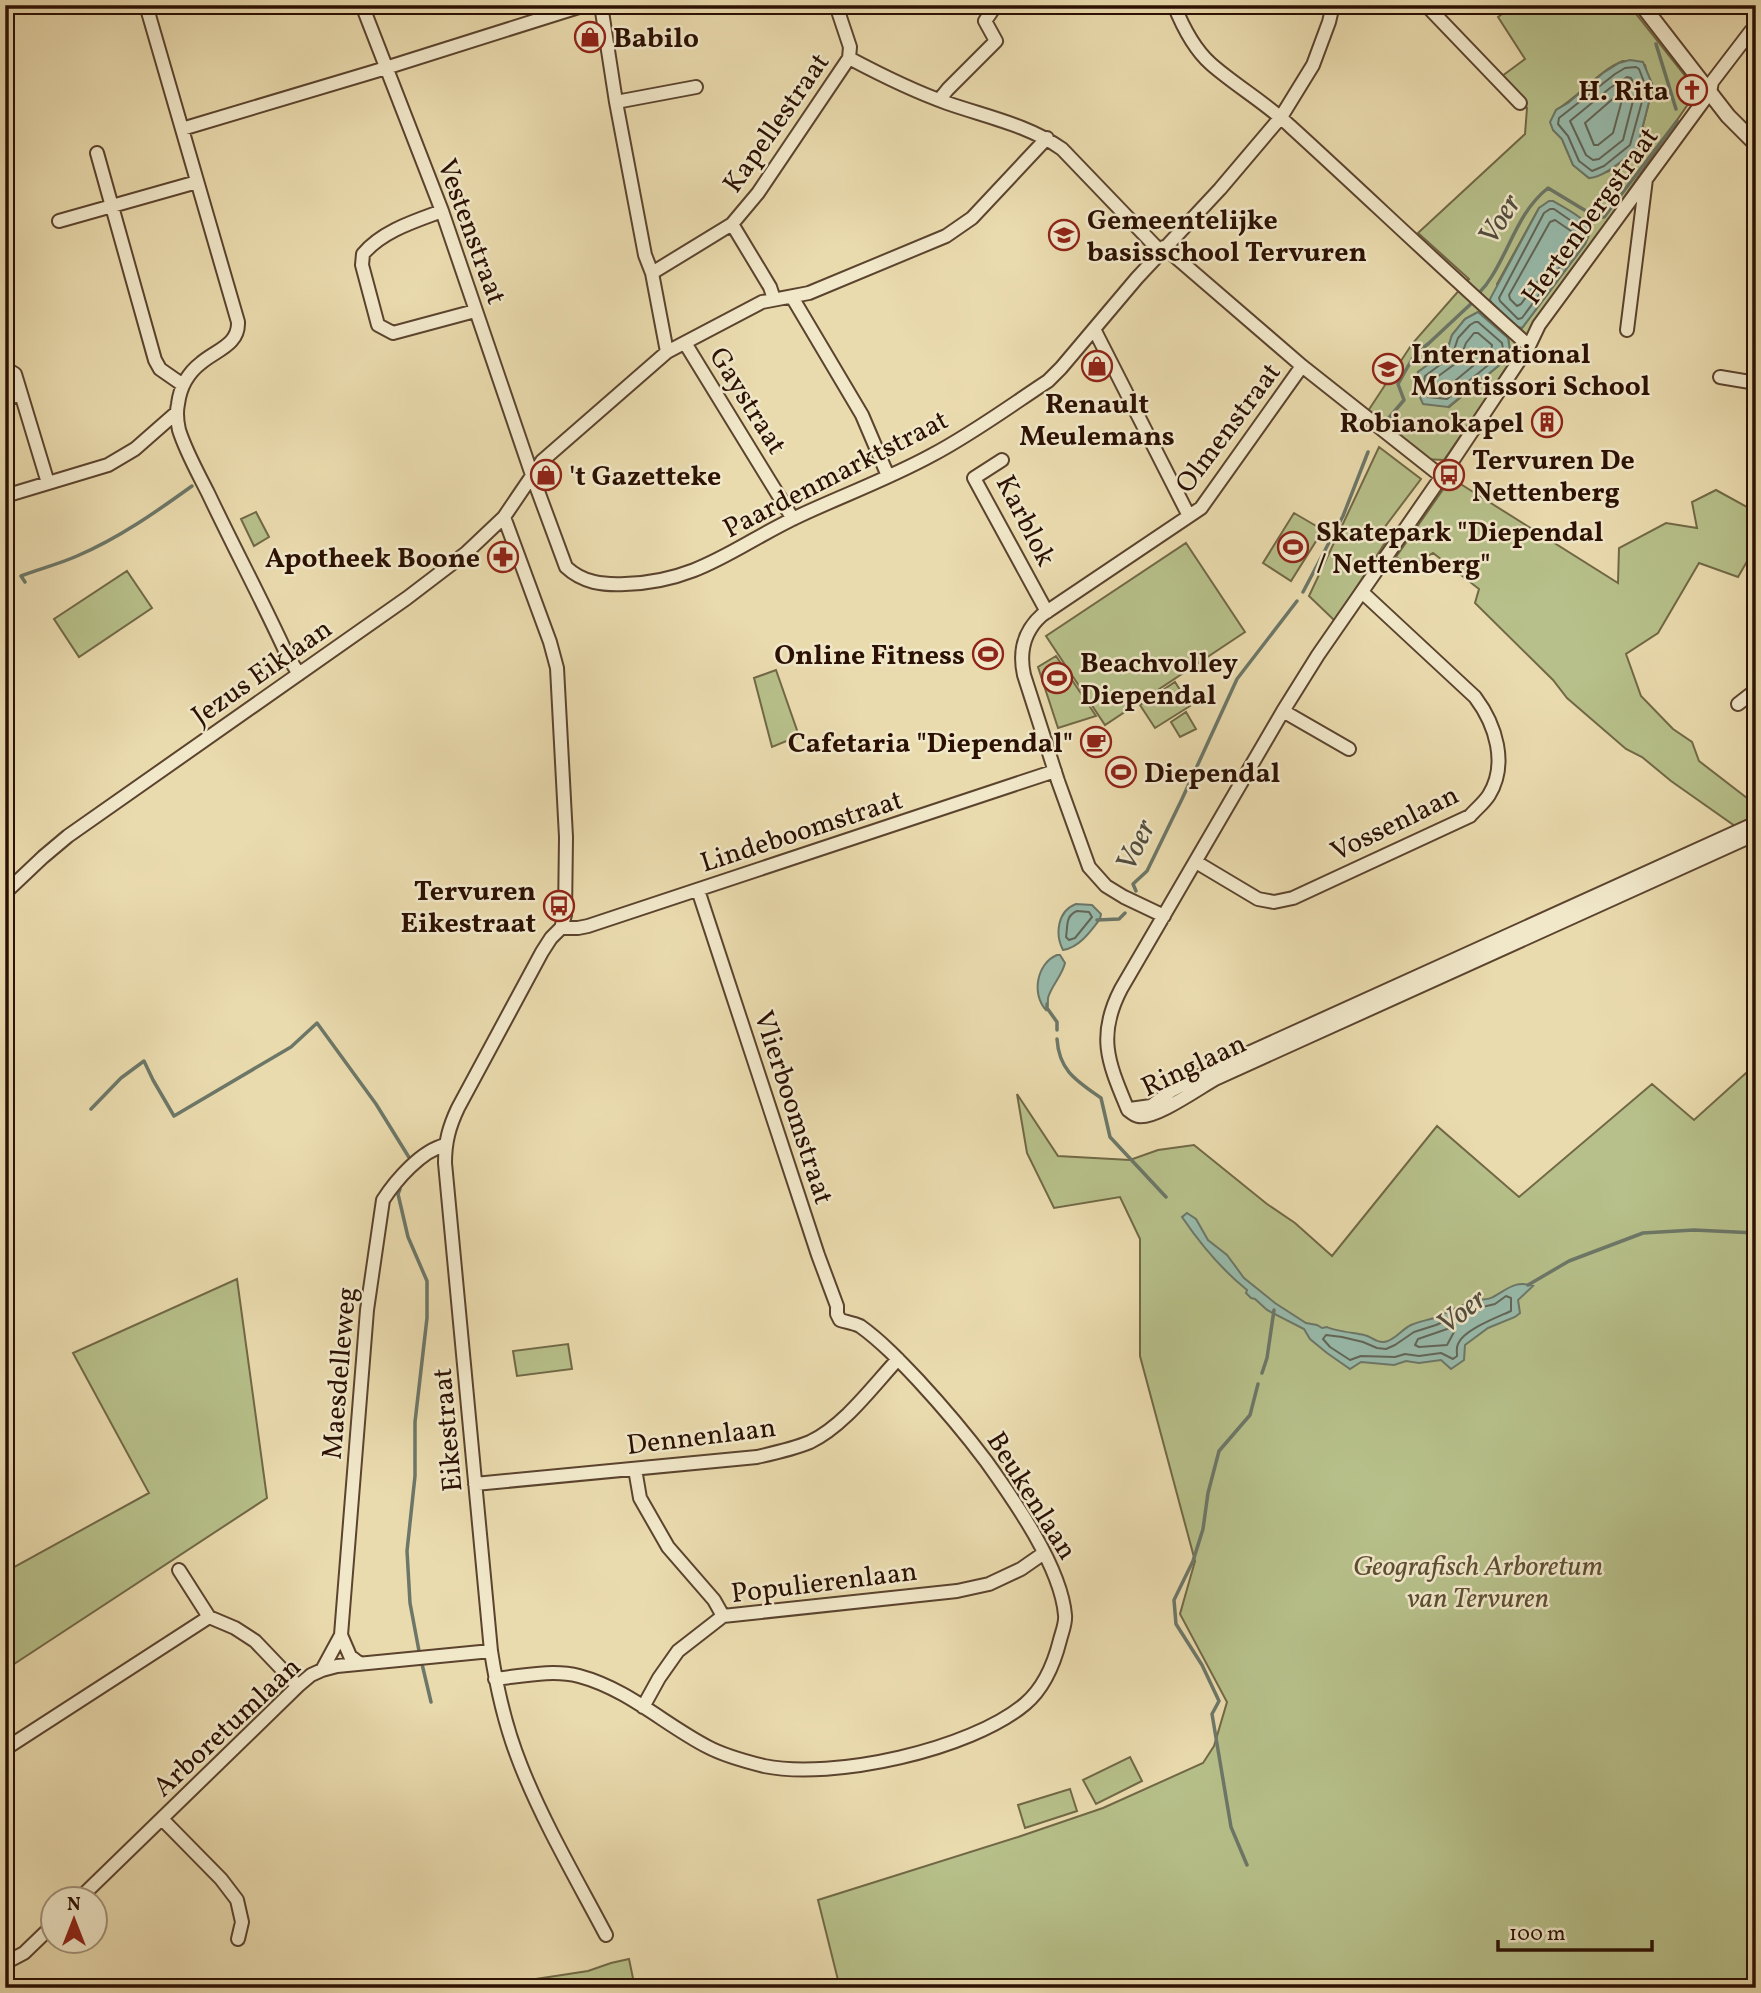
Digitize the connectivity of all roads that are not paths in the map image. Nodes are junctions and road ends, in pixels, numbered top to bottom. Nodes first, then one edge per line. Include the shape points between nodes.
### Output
1 (146, 5) edge
2 (362, 5) edge
3 (585, 5) edge
4 (601, 5) edge
5 (836, 5) edge
6 (996, 5) edge
7 (1174, 5) edge
8 (1333, 5) edge
9 (1426, 5) edge
10 (1642, 5) edge
11 (1751, 31) dead end
12 (849, 58) junction
13 (386, 68) junction
14 (696, 87) dead end
15 (1710, 92) junction
16 (939, 100) junction
17 (616, 102) junction
18 (1520, 103) dead end
19 (1281, 117) junction
20 (182, 129) junction
21 (1047, 138) junction
22 (1756, 144) edge
23 (97, 153) dead end
24 (1646, 179) junction
25 (197, 182) junction
26 (112, 207) junction
27 (442, 211) junction
28 (59, 221) dead end
29 (732, 224) junction
30 (1162, 249) junction
31 (652, 273) junction
32 (792, 297) junction
33 (775, 299) junction
34 (475, 311) junction
35 (1094, 329) junction
36 (1627, 330) dead end
37 (685, 343) junction
38 (1529, 346) junction
39 (667, 352) junction
40 (1302, 366) junction
41 (5, 368) edge
42 (1720, 377) dead end
43 (1756, 383) edge
44 (183, 385) junction
45 (21, 394) junction
46 (5, 399) edge
47 (176, 413) junction
48 (1002, 460) dead end
49 (532, 475) junction
50 (888, 476) junction
51 (1441, 477) junction
52 (48, 482) junction
53 (5, 496) edge
54 (1189, 516) junction
55 (504, 517) junction
56 (793, 519) junction
57 (1362, 592) junction
58 (1047, 611) junction
59 (299, 674) junction
60 (1756, 691) edge
61 (1738, 704) dead end
62 (1283, 711) junction
63 (1349, 749) dead end
64 (1055, 771) junction
65 (1756, 822) edge
66 (1756, 834) edge
67 (1196, 862) junction
68 (698, 890) junction
69 (5, 893) edge
70 (1164, 916) junction
71 (561, 928) junction
72 (1128, 1110) junction
73 (445, 1144) junction
74 (858, 1325) joint
75 (898, 1359) junction
76 (635, 1469) junction
77 (475, 1484) junction
78 (1044, 1553) junction
79 (179, 1570) dead end
80 (723, 1616) junction
81 (209, 1617) junction
82 (341, 1635) junction
83 (491, 1651) junction
84 (359, 1662) junction
85 (323, 1670) junction
86 (495, 1679) junction
87 (298, 1686) junction
88 (643, 1707) junction
89 (5, 1749) edge
90 (162, 1819) junction
91 (95, 1884) edge
92 (606, 1935) dead end
93 (38, 1939) edge
94 (239, 1939) dead end
95 (5, 1963) edge

1 - 20 street
2 - 13 street, Vestenstraat
3 - 13 street
4 - 17 street
5 - 12 street, Kapellestraat via 850,47
6 - 16 street via 985,21 996,41
7 - 19 street via 1205,58
8 - 19 street, Paardenmarktstraat via 1314,65
9 - 18 street
10 - 15 street
11 - 15 street, Hertenbergstraat via 1712,82
12 - 16 street
12 - 29 street, Kapellestraat
13 - 20 street
13 - 27 street, Vestenstraat
14 - 17 street
15 - 22 street
15 - 24 street, Hertenbergstraat
16 - 21 street
17 - 31 street
19 - 30 street, Paardenmarktstraat via 1220,190
19 - 38 street
20 - 25 street
21 - 30 street
21 - 32 street via 972,218 946,236
23 - 26 street
24 - 36 street
24 - 38 street, Hertenbergstraat via 1539,325
25 - 26 street
25 - 44 street via 238,330 230,343 191,372
26 - 28 street
26 - 44 street via 155,360
27 - 34 street, Vestenstraat
27 - 34 street via 374,242 363,254 378,325 393,333
29 - 31 street, Kapellestraat
29 - 33 street, Kapellestraat
30 - 35 street, Paardenmarktstraat
30 - 40 street
31 - 39 street
32 - 33 street
32 - 50 street via 862,415
33 - 37 street
34 - 49 street, Vestenstraat
35 - 50 street, Paardenmarktstraat via 1048,381 932,455
35 - 54 street
37 - 39 street
37 - 56 street, Gaystraat
38 - 51 street, Hertenbergstraat
39 - 49 street, Jezus Eiklaan via 542,461
40 - 51 street
40 - 54 street, Olmenstraat via 1200,508
41 - 45 street via 15,374
42 - 43 street
44 - 47 street
45 - 46 street
45 - 52 street
47 - 52 street via 148,439 108,465
47 - 59 street via 185,445
48 - 58 street, Karblok via 975,478
49 - 55 street, Jezus Eiklaan
49 - 56 street, Paardenmarktstraat via 566,567 589,582 638,584 675,577 713,563
50 - 56 street, Paardenmarktstraat
51 - 57 street, Hertenbergstraat
52 - 53 street
54 - 58 street
55 - 59 street, Jezus Eiklaan via 466,554
55 - 71 street via 557,668 566,837
57 - 62 street, Hertenbergstraat
57 - 67 street, Vossenlaan via 1487,712 1498,761 1489,795 1470,816 1293,898 1258,899
58 - 64 street via 1030,629 1022,664
59 - 69 street, Jezus Eiklaan via 68,836
60 - 61 street
62 - 63 street
62 - 67 street, Hertenbergstraat
64 - 68 street, Lindeboomstraat
64 - 70 street via 1094,874 1124,897
65 - 72 street, Ringlaan via 1213,1069 1151,1105
66 - 72 street, Ringlaan via 1215,1079 1157,1114 1138,1116
67 - 70 street, Hertenbergstraat
68 - 71 street, Lindeboomstraat via 588,926
68 - 74 street, Vlierboomstraat via 836,1314 840,1320
70 - 72 street, Hertenbergstraat via 1121,989 1109,1022 1110,1066
71 - 73 street, Eikestraat via 542,952 458,1108
73 - 77 street, Eikestraat
73 - 82 street, Maesdelleweg via 428,1152 383,1200 366,1310
74 - 75 street, Beukenlaan
75 - 76 street, Dennenlaan via 850,1411 812,1441 757,1457
75 - 78 street, Beukenlaan via 955,1420 1012,1497
76 - 77 street, Dennenlaan
76 - 80 street via 640,1498 668,1547
77 - 83 street, Eikestraat
78 - 80 street, Populierenlaan via 989,1584 957,1591
78 - 88 street, Beukenlaan via 1058,1580 1065,1617 1046,1679 1027,1702 1001,1722 961,1741 858,1766 792,1770 710,1748
79 - 81 street
80 - 88 street, Populierenlaan via 678,1651
81 - 87 street via 255,1641
81 - 89 street
82 - 84 street via 350,1656
82 - 85 street, Maesdelleweg
83 - 84 street, Arboretumlaan
83 - 86 street, Eikestraat
84 - 85 street, Arboretumlaan
85 - 87 street, Arboretumlaan
86 - 88 street, Beukenlaan via 577,1675 615,1689
86 - 92 street, Eikestraat via 521,1767
87 - 90 street, Arboretumlaan
90 - 91 street, Arboretumlaan
90 - 94 street, Arboretumlaan via 237,1900 242,1923
93 - 95 street

